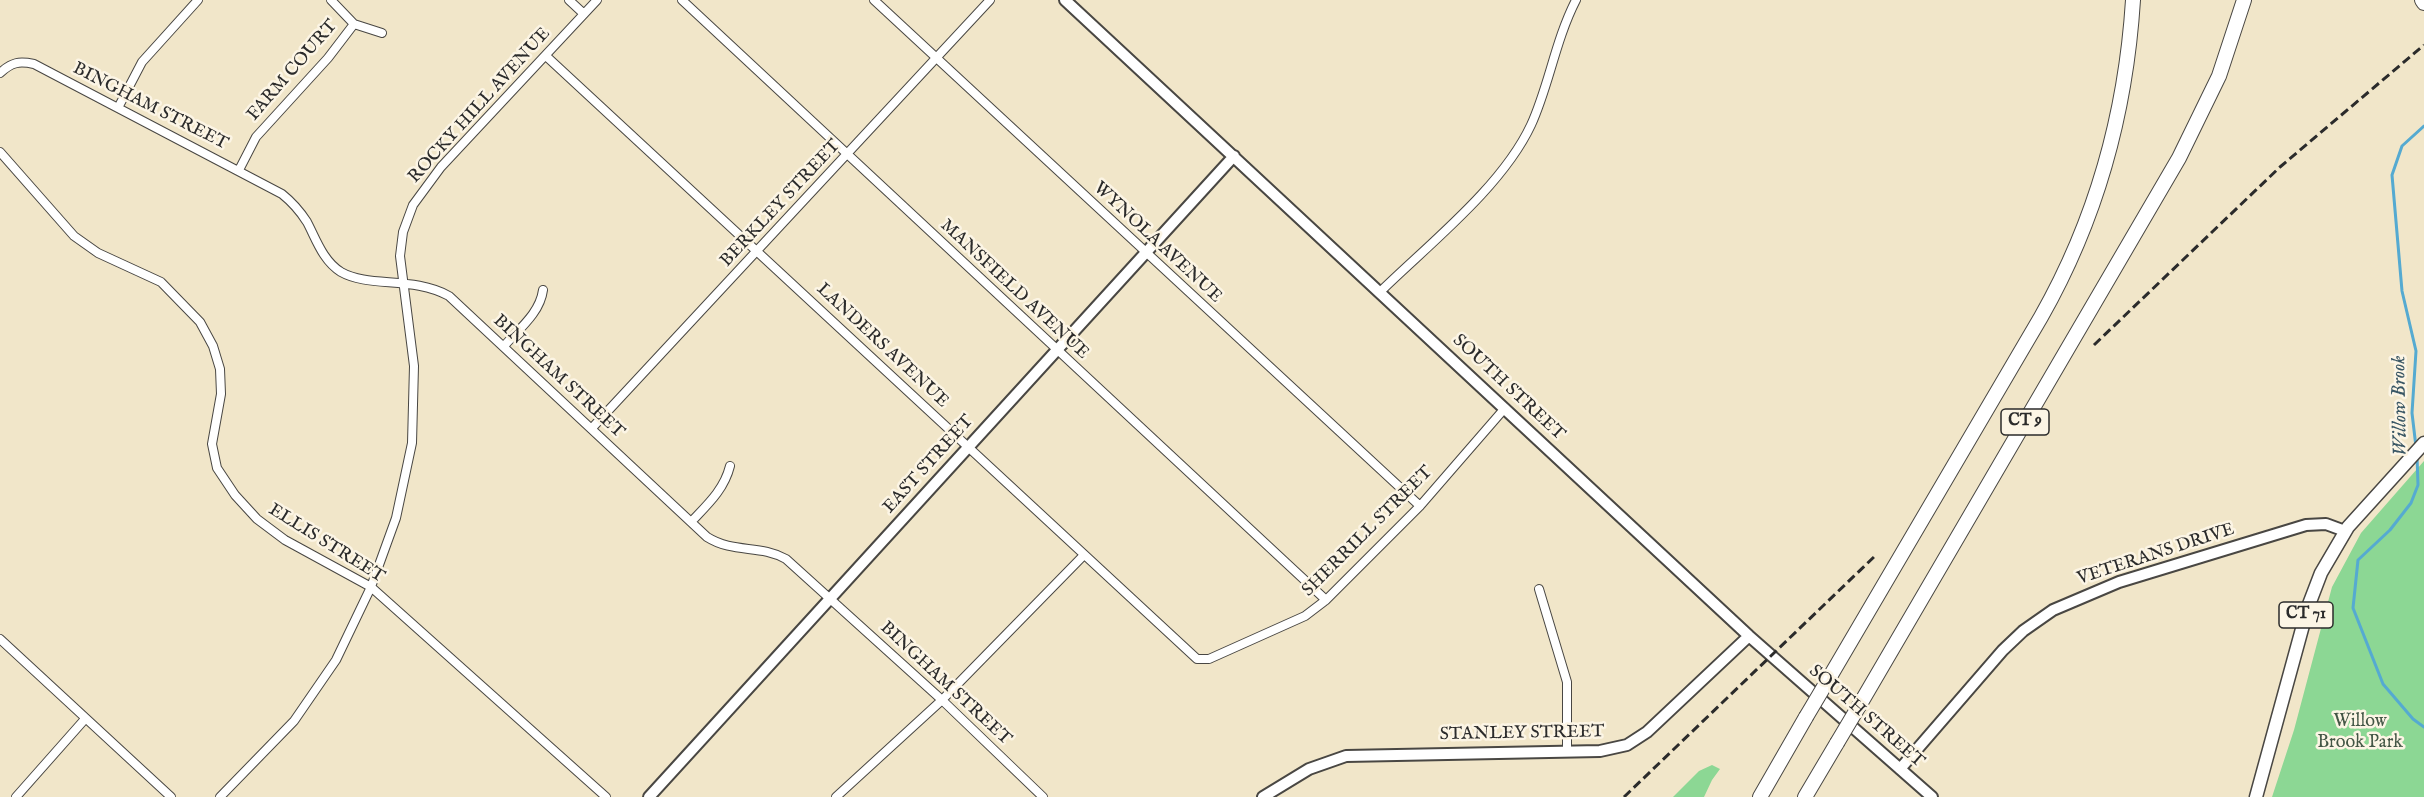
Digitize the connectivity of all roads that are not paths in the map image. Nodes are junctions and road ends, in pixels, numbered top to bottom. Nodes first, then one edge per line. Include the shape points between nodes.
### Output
1 (198, 0) edge
2 (331, 0) edge
3 (568, 0) edge
4 (597, 0) edge
5 (682, 0) edge
6 (874, 0) edge
7 (990, 0) edge
8 (1065, 0) edge
9 (1576, 0) edge
10 (2133, 0) edge
11 (2244, 0) edge
12 (584, 14) junction
13 (354, 24) junction
14 (382, 33) dead end
15 (546, 56) junction
16 (938, 58) junction
17 (0, 73) edge
18 (119, 106) junction
19 (0, 152) edge
20 (847, 155) junction
21 (1234, 156) junction
22 (239, 170) junction
23 (758, 250) junction
24 (1145, 253) junction
25 (402, 282) junction
26 (543, 290) dead end
27 (1380, 292) junction
28 (504, 345) junction
29 (1057, 350) junction
30 (1505, 408) junction
31 (592, 428) junction
32 (2424, 443) edge
33 (968, 448) junction
34 (730, 466) dead end
35 (1420, 506) junction
36 (691, 522) junction
37 (2345, 531) junction
38 (1083, 556) junction
39 (371, 587) junction
40 (1539, 589) dead end
41 (830, 598) junction
42 (1326, 600) junction
43 (1749, 636) junction
44 (0, 639) edge
45 (1197, 659) joint
46 (942, 700) junction
47 (85, 719) junction
48 (1567, 751) junction
49 (1900, 769) junction
50 (16, 797) edge
51 (171, 797) edge
52 (220, 797) edge
53 (606, 797) edge
54 (649, 797) edge
55 (836, 797) edge
56 (1043, 797) edge
57 (1263, 797) edge
58 (1760, 797) edge
59 (1805, 797) edge
60 (1932, 797) edge
61 (2256, 797) edge

1 - 18 street via 142,62
2 - 13 street
3 - 12 street
4 - 12 street, ROCKY HILL AVENUE
5 - 20 street, MANSFIELD AVENUE
6 - 16 street, WYNOLA AVENUE
7 - 16 street, BERKLEY STREET
8 - 21 main road, SOUTH STREET
9 - 27 street via 1549,66 1531,126 1499,177
10 - 58 highway, CT 9, bridge via 2123,84 2106,164 2078,242 2049,303
11 - 59 highway, CT 9, bridge via 2219,76 2191,137
12 - 15 street, ROCKY HILL AVENUE
13 - 14 street
13 - 22 street, FARM COURT via 256,137
15 - 23 street, LANDERS AVENUE
15 - 25 street, ROCKY HILL AVENUE via 425,185 404,232 400,256
16 - 20 street, BERKLEY STREET
16 - 24 street, WYNOLA AVENUE
17 - 18 street, BINGHAM STREET via 8,65 34,64
18 - 22 street, BINGHAM STREET
19 - 39 street, ELLIS STREET via 74,236 98,253 161,282 200,322 220,369 221,394 212,444 217,468 235,495 257,519 285,540
20 - 23 street, BERKLEY STREET
20 - 29 street, MANSFIELD AVENUE
21 - 24 main road, EAST STREET
21 - 27 main road, SOUTH STREET
22 - 25 street, BINGHAM STREET via 294,204 331,264 341,272
23 - 31 street, BERKLEY STREET
23 - 33 street, LANDERS AVENUE
24 - 29 main road, EAST STREET
24 - 35 street, WYNOLA AVENUE
25 - 28 street, BINGHAM STREET via 431,286 449,296
25 - 39 street, ROCKY HILL AVENUE via 414,366 412,443 396,518
26 - 28 street via 535,312
27 - 30 main road, SOUTH STREET
28 - 31 street, BINGHAM STREET
29 - 33 main road, EAST STREET
29 - 42 street, MANSFIELD AVENUE
30 - 35 street, SHERRILL STREET
30 - 43 main road, SOUTH STREET
31 - 36 street, BINGHAM STREET
32 - 37 main road, CT 71
33 - 38 street, LANDERS AVENUE
33 - 41 main road, EAST STREET
34 - 36 street via 717,495
35 - 42 street, SHERRILL STREET
36 - 41 street, BINGHAM STREET via 721,546 773,552 786,559
37 - 49 main road, VETERANS DRIVE via 2326,524 2306,525 2119,582 2060,606 2022,631 2003,650
37 - 61 main road, CT 71 via 2310,600
38 - 45 street, LANDERS AVENUE
38 - 46 street
39 - 52 street, ROCKY HILL AVENUE via 336,660 294,721
39 - 53 street, ELLIS STREET
40 - 48 street via 1567,682
41 - 46 street, BINGHAM STREET
41 - 54 main road, EAST STREET
42 - 45 street, SHERRILL STREET via 1305,616 1209,658
43 - 48 main road, STANLEY STREET via 1637,739 1608,750
43 - 49 main road, SOUTH STREET
44 - 47 street
46 - 55 street
46 - 56 street, BINGHAM STREET
47 - 50 street
47 - 51 street
48 - 57 main road, STANLEY STREET via 1346,756 1309,769
49 - 60 main road, SOUTH STREET

